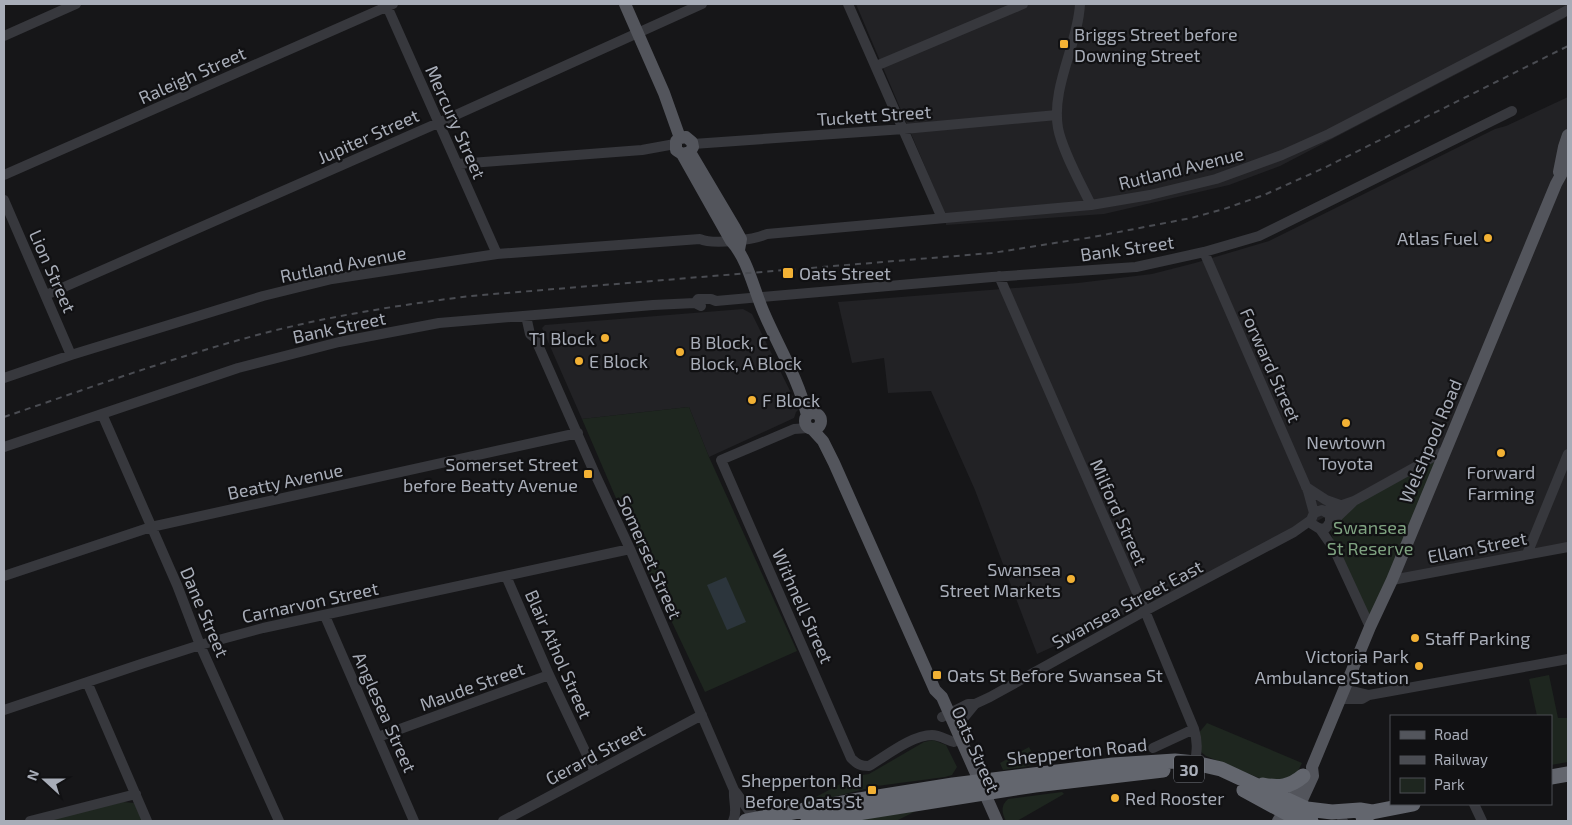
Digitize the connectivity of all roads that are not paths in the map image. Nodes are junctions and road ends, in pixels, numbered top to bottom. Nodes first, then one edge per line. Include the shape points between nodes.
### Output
1 (76, 4) edge
2 (625, 4) edge
3 (702, 4) edge
4 (848, 4) edge
5 (1023, 4) edge
6 (1080, 4) edge
7 (388, 5) edge
8 (1568, 10) edge
9 (638, 33) junction
10 (4, 36) edge
11 (876, 66) junction
12 (1512, 111) dead end
13 (1057, 115) junction
14 (438, 123) junction
15 (904, 129) junction
16 (1568, 135) edge
17 (684, 147) junction
18 (1568, 162) edge
19 (457, 164) junction
20 (4, 176) edge
21 (1556, 184) junction
22 (4, 200) edge
23 (1090, 205) junction
24 (942, 218) junction
25 (735, 239) junction
26 (1204, 252) junction
27 (497, 254) junction
28 (999, 276) junction
29 (46, 295) junction
30 (756, 297) junction
31 (529, 316) junction
32 (71, 355) junction
33 (4, 378) edge
34 (102, 414) junction
35 (811, 421) junction
36 (578, 433) junction
37 (4, 447) edge
38 (1444, 451) junction
39 (1568, 454) edge
40 (1307, 489) junction
41 (1354, 501) junction
42 (1340, 505) junction
43 (1321, 520) junction
44 (151, 527) junction
45 (1568, 547) edge
46 (630, 549) junction
47 (1527, 554) junction
48 (4, 576) edge
49 (506, 576) junction
50 (1392, 580) junction
51 (1145, 611) junction
52 (325, 616) junction
53 (1370, 627) junction
54 (200, 645) junction
55 (1568, 659) edge
56 (549, 675) junction
57 (87, 682) junction
58 (1343, 694) junction
59 (974, 704) junction
60 (4, 710) edge
61 (702, 715) junction
62 (946, 715) junction
63 (956, 727) junction
64 (1194, 730) junction
65 (378, 737) junction
66 (954, 742) junction
67 (1153, 748) dead end
68 (1195, 763) junction
69 (1308, 771) junction
70 (595, 772) junction
71 (1568, 774) edge
72 (1552, 777) edge
73 (1249, 782) junction
74 (978, 788) junction
75 (734, 790) junction
76 (136, 794) junction
77 (1410, 805) edge
78 (1474, 805) edge
79 (1289, 813) edge
80 (1370, 817) edge
81 (753, 820) edge
82 (30, 821) edge
83 (147, 821) edge
84 (279, 821) edge
85 (414, 821) edge
86 (503, 821) edge
87 (733, 821) edge
88 (808, 821) edge
89 (989, 821) edge
90 (997, 821) edge
91 (1311, 821) edge
92 (1342, 821) edge
93 (1482, 821) edge

1 - 10 street
2 - 9 main road, Oats Street
3 - 9 street, Jupiter Street
4 - 11 street
5 - 11 street
6 - 13 street
7 - 14 street, Mercury Street
7 - 20 street, Raleigh Street
8 - 23 street, Rutland Avenue via 1282,156 1216,179 1150,196
9 - 14 street, Jupiter Street
9 - 17 main road, Oats Street
11 - 15 street
12 - 26 street, Bank Street via 1275,229
13 - 15 street, Tuckett Street
13 - 23 street via 1062,140
14 - 19 street, Mercury Street
14 - 29 street, Jupiter Street
15 - 17 street, Tuckett Street
15 - 24 street
16 - 21 main road, Welshpool Road
17 - 19 street, Tuckett Street
17 - 25 main road, Oats Street
18 - 21 main road, Welshpool Road
19 - 27 street, Mercury Street
21 - 38 main road, Welshpool Road
22 - 29 street, Lion Street
23 - 24 street, Rutland Avenue
24 - 25 street, Rutland Avenue via 767,234 761,231
25 - 27 street, Rutland Avenue via 705,236 700,239
25 - 30 main road, Oats Street
26 - 28 street, Bank Street via 1136,267
26 - 40 street, Forward Street
27 - 32 street, Rutland Avenue via 332,279 263,296
28 - 30 street, Bank Street
28 - 51 street, Milford Street
29 - 32 street, Lion Street
30 - 31 street, Bank Street via 716,301 698,299 695,303
30 - 35 main road, Oats Street via 788,360
31 - 34 street, Bank Street via 439,323 339,342 238,368
31 - 36 street, Somerset Street via 530,334 535,338
32 - 33 street, Rutland Avenue
34 - 37 street, Bank Street
34 - 44 street, Dane Street
35 - 62 main road, Oats Street via 834,463 935,690 935,700
35 - 66 street, Withnell Street via 721,460 851,758 856,764 869,766 914,739 933,735
36 - 44 street, Beatty Avenue
36 - 46 street, Somerset Street
38 - 41 street, Swansea Street East
38 - 50 main road, Welshpool Road
39 - 47 street
40 - 42 street
40 - 43 street, Forward Street
41 - 42 street, Swansea Street East
41 - 43 street, Swansea Street East
42 - 43 street, Swansea Street East
43 - 51 street, Swansea Street East
43 - 53 street
44 - 48 street, Beatty Avenue
44 - 54 street, Dane Street
45 - 47 street, Ellam Street
46 - 49 street, Carnarvon Street
46 - 61 street, Somerset Street
47 - 50 street, Ellam Street
49 - 52 street, Carnarvon Street
49 - 56 street, Blair Athol Street
50 - 53 main road, Welshpool Road
51 - 59 street, Swansea Street East
51 - 64 street, Milford Street
52 - 54 street, Carnarvon Street
52 - 65 street, Anglesea Street
53 - 58 main road, Welshpool Road
54 - 57 street, Carnarvon Street
54 - 84 street, Dane Street
55 - 58 street via 1369,696
56 - 65 street, Maude Street
56 - 70 street, Blair Athol Street
57 - 60 street, Carnarvon Street
57 - 76 street
58 - 69 main road, Welshpool Road
59 - 62 street, Swansea Street East
59 - 63 street, Swansea Street East
61 - 70 street, Gerard Street
61 - 75 street, Somerset Street
62 - 63 main road, Oats Street
62 - 66 main road, Oats Street
63 - 74 main road, Oats Street
64 - 67 street, Shepperton Road
64 - 68 street, Milford Street via 1198,751
65 - 85 street, Anglesea Street
66 - 74 main road, Oats Street
68 - 73 highway, Shepperton Road / 30 via 1221,769
68 - 74 highway, Shepperton Road / 30 via 1141,762
69 - 73 highway via 1292,784 1281,787
69 - 79 main road, Welshpool Road via 1313,776
70 - 86 street, Gerard Street
71 - 72 highway
73 - 79 highway, Shepperton Road / 30
74 - 79 highway, Shepperton Road / 30 via 1180,769 1215,776
74 - 81 highway, Shepperton Road / 30 via 847,802
74 - 88 highway, Shepperton Road / 30
74 - 89 main road, Oats Street
74 - 90 main road, Oats Street
75 - 81 street, Somerset Street
75 - 87 street, Somerset Street via 736,810
76 - 82 street
76 - 83 street
77 - 80 highway, 30
78 - 93 street
79 - 80 highway, Shepperton Road / 30 via 1307,808 1326,812 1360,810
79 - 91 highway, Shepperton Road / 30
80 - 92 highway, 30

